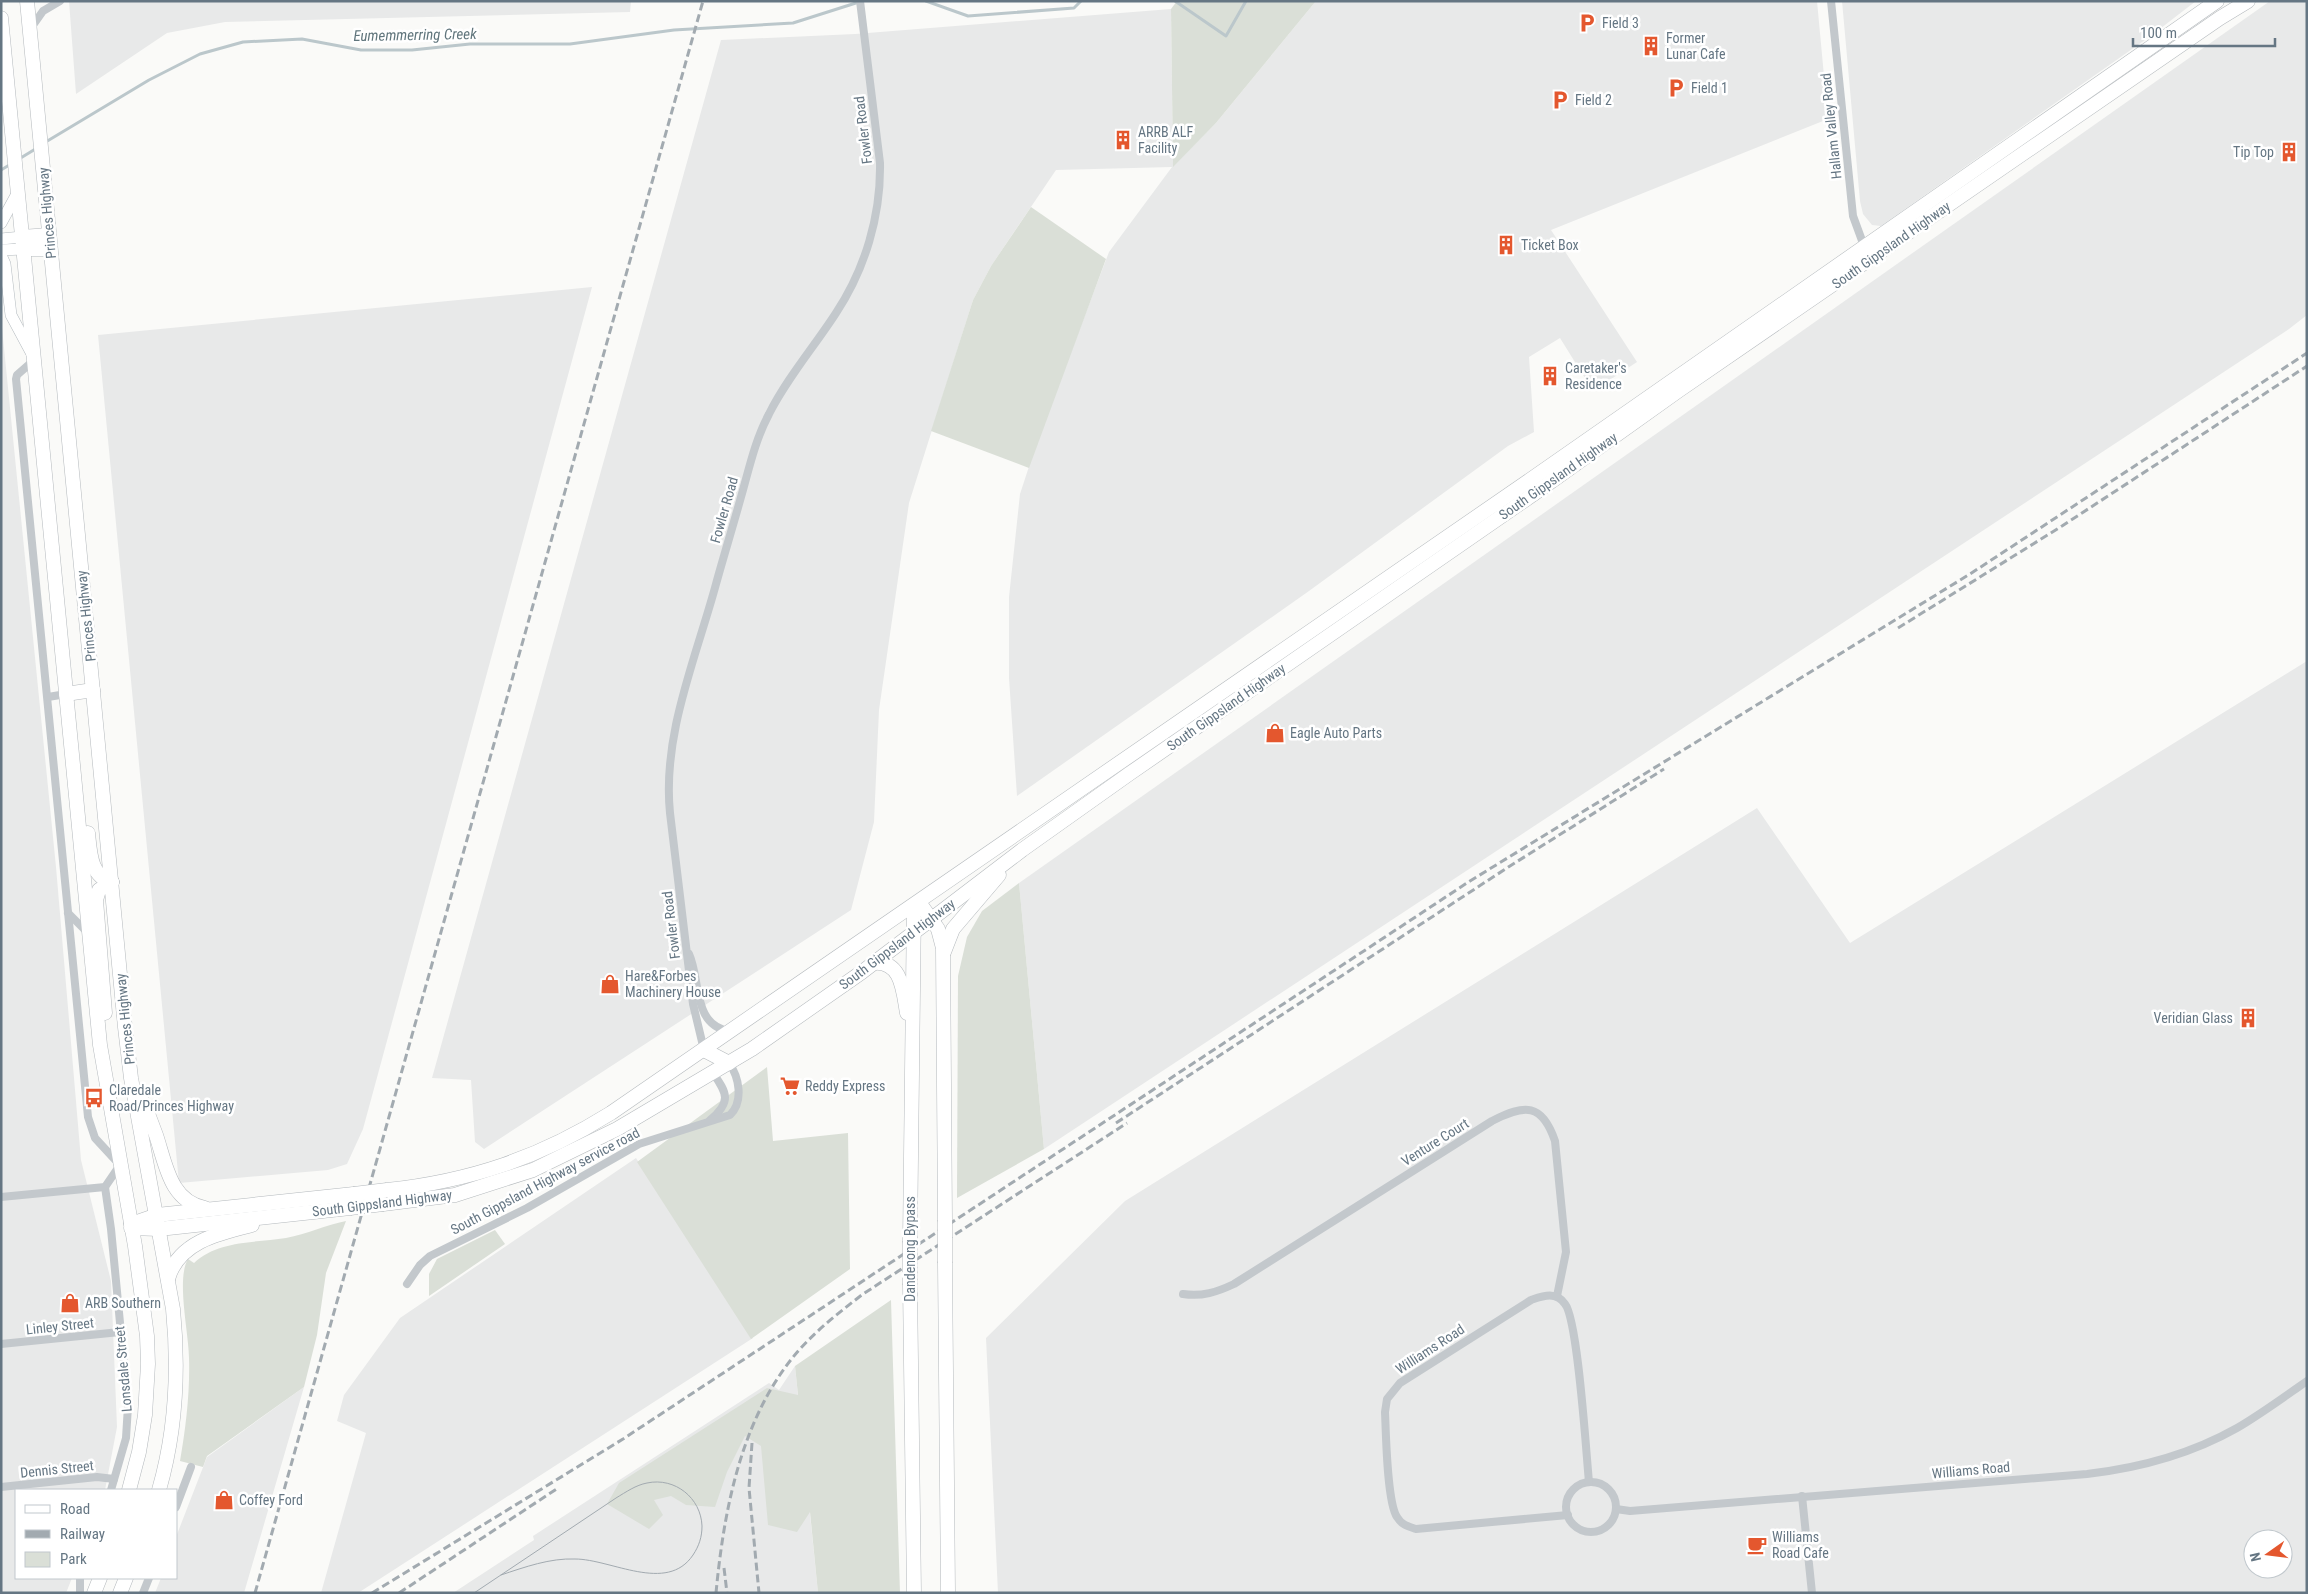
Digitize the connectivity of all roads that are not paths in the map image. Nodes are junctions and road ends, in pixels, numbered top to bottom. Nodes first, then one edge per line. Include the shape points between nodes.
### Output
1 (27, 1) edge
2 (60, 1) edge
3 (860, 1) edge
4 (1831, 1) edge
5 (2217, 1) edge
6 (2239, 4) edge
7 (1, 18) edge
8 (30, 29) junction
9 (2171, 34) junction
10 (2179, 47) junction
11 (2096, 86) junction
12 (2103, 99) junction
13 (1999, 162) junction
14 (17, 187) junction
15 (1, 223) edge
16 (1, 239) edge
17 (50, 242) junction
18 (23, 243) junction
19 (1, 250) edge
20 (1868, 252) junction
21 (1, 255) edge
22 (33, 359) junction
23 (1531, 488) junction
24 (1382, 582) junction
25 (1390, 593) junction
26 (93, 690) junction
27 (66, 694) junction
28 (48, 697) junction
29 (70, 733) junction
30 (1120, 762) junction
31 (1129, 774) junction
32 (1022, 850) junction
33 (112, 882) junction
34 (917, 904) junction
35 (68, 913) junction
36 (931, 919) junction
37 (914, 931) junction
38 (88, 933) junction
39 (686, 948) junction
40 (944, 957) junction
41 (867, 968) junction
42 (732, 1031) junction
43 (704, 1050) junction
44 (914, 1051) junction
45 (729, 1063) junction
46 (713, 1073) junction
47 (132, 1078) junction
48 (108, 1104) junction
49 (709, 1121) junction
50 (120, 1165) junction
51 (105, 1187) junction
52 (1, 1197) edge
53 (385, 1197) junction
54 (352, 1201) junction
55 (209, 1209) junction
56 (301, 1213) junction
57 (158, 1222) junction
58 (131, 1226) junction
59 (168, 1280) junction
60 (407, 1284) dead end
61 (1183, 1294) dead end
62 (1557, 1296) junction
63 (120, 1332) junction
64 (1, 1344) edge
65 (2307, 1381) edge
66 (191, 1467) dead end
67 (114, 1479) junction
68 (1589, 1482) junction
69 (1, 1487) edge
70 (111, 1489) edge
71 (129, 1489) edge
72 (159, 1489) edge
73 (1802, 1496) junction
74 (178, 1502) edge
75 (1616, 1509) junction
76 (1568, 1515) junction
77 (80, 1579) edge
78 (100, 1579) edge
79 (126, 1579) edge
80 (149, 1579) edge
81 (80, 1593) edge
82 (94, 1593) edge
83 (120, 1593) edge
84 (143, 1593) edge
85 (914, 1593) edge
86 (948, 1593) edge
87 (1812, 1593) edge

1 - 8 highway, Princes Highway
2 - 8 street via 43,11
3 - 39 street, Fowler Road via 880,163 880,190 862,262 844,300 786,384 759,436 675,729 668,800
4 - 20 street, Hallam Valley Road via 1853,216
5 - 9 highway, South Gippsland Highway
6 - 10 highway, South Gippsland Highway
7 - 14 highway, Princes Highway
8 - 17 highway, Princes Highway
9 - 10 highway
9 - 11 highway, South Gippsland Highway
10 - 12 highway, South Gippsland Highway
11 - 12 highway
11 - 13 highway, South Gippsland Highway
12 - 13 highway, South Gippsland Highway
13 - 20 highway, South Gippsland Highway
13 - 20 highway, South Gippsland Highway via 1884,250
14 - 15 main road
14 - 18 highway, Princes Highway
16 - 18 main road
17 - 18 highway
17 - 26 highway, Princes Highway
18 - 19 main road
18 - 22 highway, Princes Highway
20 - 23 highway, South Gippsland Highway
21 - 22 main road via 6,266 11,315
22 - 27 highway, Princes Highway
22 - 28 street via 16,379
23 - 24 highway, South Gippsland Highway
23 - 25 highway, South Gippsland Highway
24 - 25 highway
24 - 30 highway, South Gippsland Highway
25 - 31 highway, South Gippsland Highway
26 - 27 highway
26 - 33 highway, Princes Highway
27 - 28 street
27 - 29 highway, Princes Highway
28 - 35 street
29 - 33 highway via 82,767 92,861 100,877
29 - 38 highway, Princes Highway
30 - 31 highway
30 - 34 highway, South Gippsland Highway
31 - 32 highway, South Gippsland Highway
32 - 36 highway, South Gippsland Highway
32 - 40 highway via 956,925 948,939
33 - 47 highway, Princes Highway
33 - 48 highway via 98,891 96,903 108,1037
34 - 36 highway
34 - 37 highway, Dandenong Bypass
34 - 42 highway, South Gippsland Highway
35 - 38 street
35 - 50 street via 89,1122 94,1138
36 - 37 highway, South Gippsland Highway
36 - 40 highway via 941,938
37 - 41 highway, South Gippsland Highway
37 - 44 highway, Dandenong Bypass
38 - 48 highway, Princes Highway
39 - 42 street via 695,968 704,1014 716,1027
39 - 43 street, Fowler Road via 694,1010
40 - 86 highway, bridge
41 - 44 highway via 888,964 897,974
41 - 45 highway, South Gippsland Highway
42 - 43 highway, South Gippsland Highway
43 - 45 highway
43 - 46 highway
43 - 53 highway, South Gippsland Highway via 611,1113 554,1146 487,1172
44 - 85 highway, Dandenong Bypass, bridge via 910,1241
45 - 46 highway, South Gippsland Highway
45 - 49 street, South Gippsland Highway service road via 737,1079 736,1106 730,1114
46 - 49 street via 726,1098 721,1110
46 - 53 highway, South Gippsland Highway via 617,1129 526,1173 455,1195
47 - 55 highway via 175,1188 189,1203
47 - 57 highway, Princes Highway
48 - 50 highway, Princes Highway
49 - 60 street, South Gippsland Highway service road via 640,1144 527,1208 437,1252 422,1263
50 - 51 street
50 - 58 highway, Princes Highway
51 - 52 street
51 - 63 street, Lonsdale Street
53 - 54 highway, South Gippsland Highway, bridge
54 - 55 highway, South Gippsland Highway
54 - 56 highway, South Gippsland Highway
55 - 57 highway, South Gippsland Highway
56 - 57 highway, South Gippsland Highway
56 - 59 highway via 206,1238 177,1260
57 - 58 highway, South Gippsland Highway
57 - 59 highway
58 - 71 highway, Lonsdale Street via 148,1364 144,1427
59 - 72 highway via 176,1340 176,1384 173,1426
61 - 62 street, Venture Court via 1195,1296 1216,1292 1234,1284 1492,1121 1512,1111 1529,1109 1541,1114 1555,1141 1566,1252
62 - 68 street via 1566,1305 1573,1332
62 - 76 street, Williams Road via 1546,1295 1531,1300 1400,1383 1387,1399 1384,1412 1392,1499 1396,1515 1404,1526 1416,1529
63 - 64 street, Linley Street
63 - 67 street, Lonsdale Street via 128,1412 126,1438
65 - 73 street, Williams Road via 2227,1433 2134,1467 2087,1474
66 - 74 street
67 - 69 street, Dennis Street via 96,1477
67 - 70 street, Lonsdale Street
68 - 75 street via 1598,1482 1612,1492
68 - 76 street via 1573,1490 1568,1497
73 - 75 street, Williams Road via 1630,1511
73 - 87 street
75 - 76 street via 1609,1524 1594,1532 1577,1527
77 - 81 street
78 - 82 highway
79 - 83 highway
80 - 84 street

